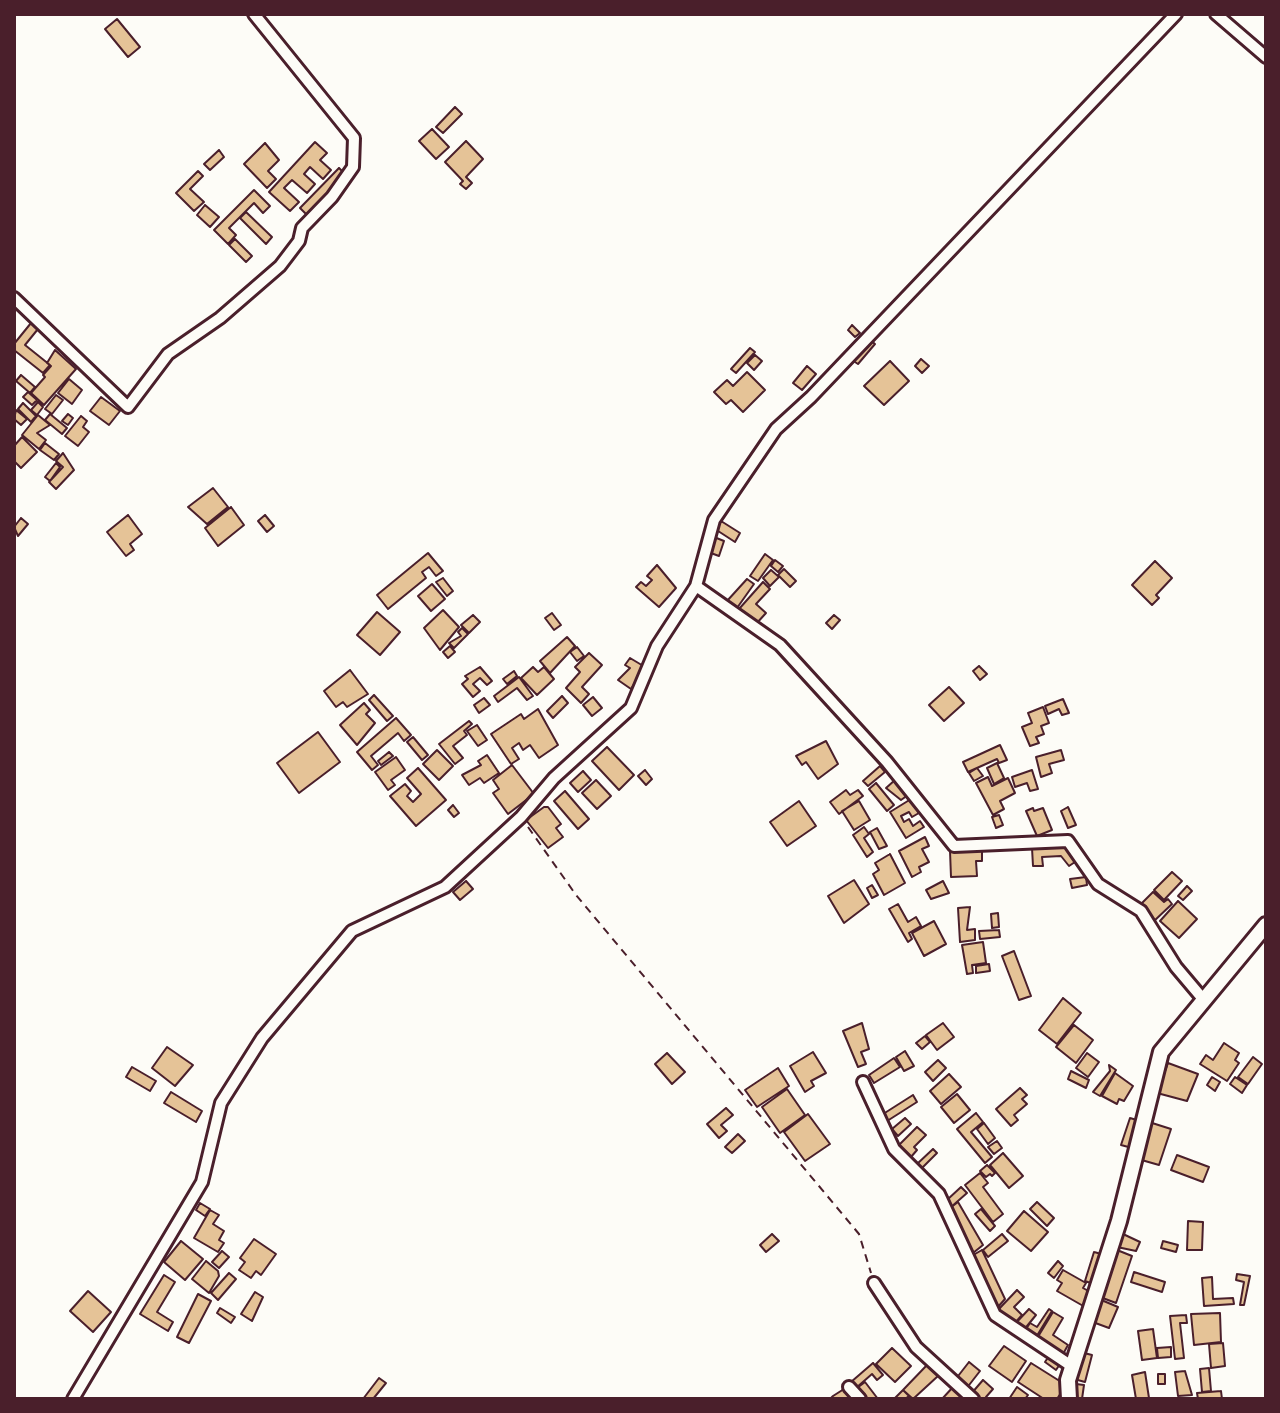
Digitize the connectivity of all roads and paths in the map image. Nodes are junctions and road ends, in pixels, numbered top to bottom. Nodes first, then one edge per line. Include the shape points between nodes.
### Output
1 (254, 14) edge
2 (1176, 14) edge
3 (1216, 14) edge
4 (1266, 57) edge
5 (14, 298) edge
6 (696, 586) junction
7 (521, 817) junction
8 (1266, 925) edge
9 (1203, 999) junction
10 (863, 1082) dead end
11 (874, 1283) joint
12 (1073, 1367) junction
13 (849, 1387) dead end
14 (73, 1399) edge
15 (860, 1399) edge
16 (973, 1399) edge
17 (1069, 1399) edge

1 - 5 street via 354,138 353,167 302,228 280,266 168,354 128,407
2 - 6 street via 776,429 714,520
3 - 4 street
6 - 7 street via 657,646 631,708 554,778
6 - 9 street via 780,645 887,762 954,846 1068,841 1098,884 1141,911
7 - 11 path via 576,895 859,1234
7 - 14 street via 445,887 352,931 262,1038 221,1103 202,1182
8 - 9 street
9 - 12 street via 1161,1052 1119,1221
10 - 12 street via 894,1149 939,1194 995,1315
11 - 16 street via 916,1347
12 - 17 street
13 - 15 street

